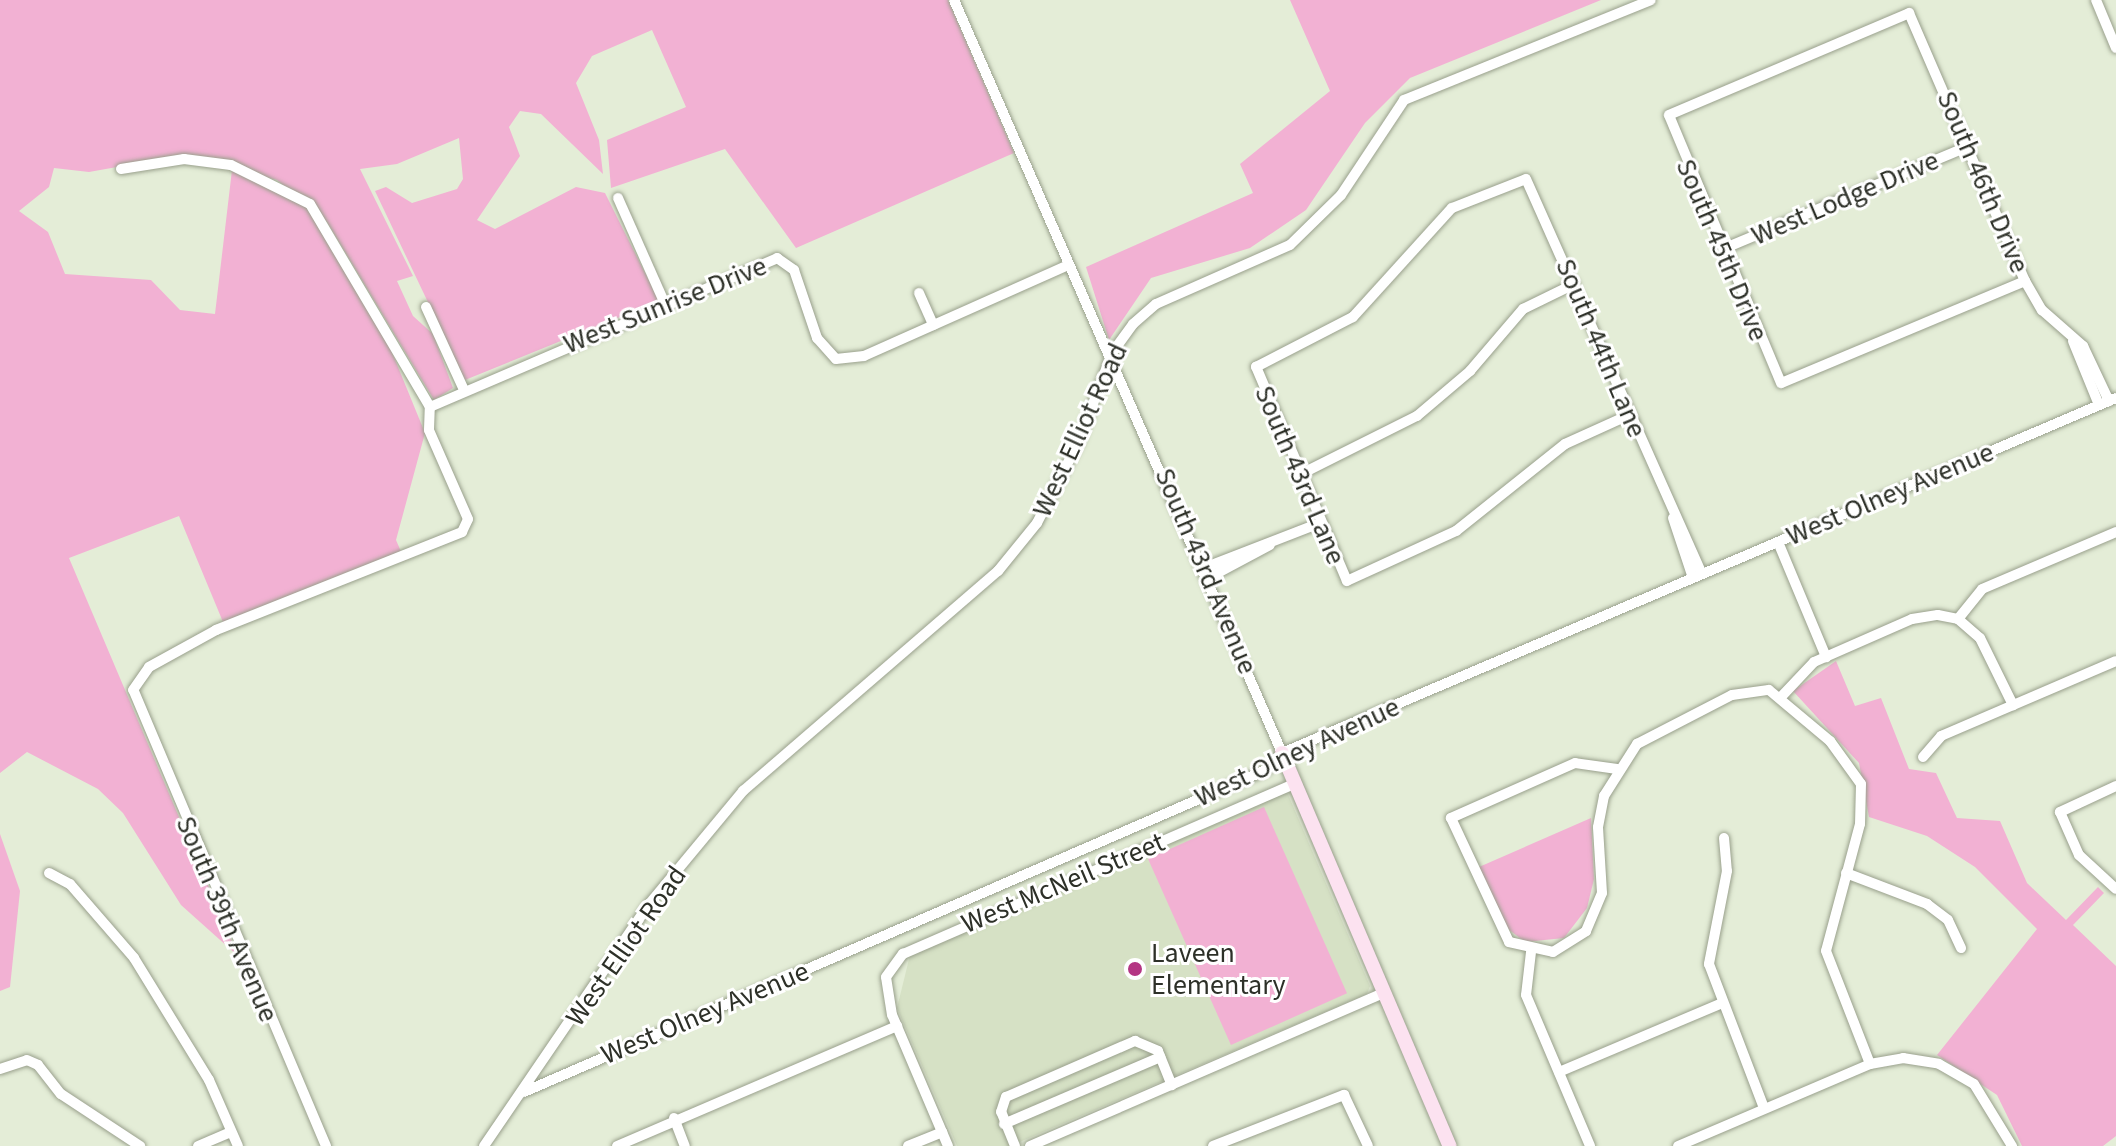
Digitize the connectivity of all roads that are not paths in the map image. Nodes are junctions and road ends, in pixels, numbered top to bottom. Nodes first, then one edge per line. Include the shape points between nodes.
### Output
1 (954, 0) edge
2 (1651, 0) edge
3 (2096, 0) edge
4 (1909, 13) joint
5 (2116, 48) edge
6 (1967, 147) junction
7 (121, 169) dead end
8 (618, 198) dead end
9 (1723, 249) junction
10 (1068, 265) junction
11 (2025, 281) junction
12 (1574, 284) junction
13 (919, 293) dead end
14 (664, 302) junction
15 (426, 307) dead end
16 (933, 325) junction
17 (1112, 353) junction
18 (1256, 367) joint
19 (464, 390) junction
20 (2108, 401) edge
21 (430, 407) junction
22 (1629, 415) junction
23 (1299, 475) junction
24 (1320, 523) junction
25 (2116, 532) edge
26 (1778, 542) junction
27 (1270, 545) junction
28 (1239, 552) junction
29 (1244, 563) junction
30 (1206, 573) junction
31 (1697, 576) junction
32 (1958, 619) junction
33 (1826, 657) junction
34 (2116, 661) edge
35 (1781, 697) junction
36 (2013, 705) junction
37 (1282, 753) junction
38 (1923, 757) dead end
39 (1617, 769) junction
40 (1294, 784) junction
41 (2116, 786) edge
42 (1724, 838) dead end
43 (49, 873) dead end
44 (1846, 873) junction
45 (2116, 889) edge
46 (1961, 948) dead end
47 (1531, 952) junction
48 (1384, 993) junction
49 (1720, 1004) junction
50 (897, 1026) junction
51 (1160, 1057) junction
52 (1870, 1064) junction
53 (0, 1069) edge
54 (1559, 1072) junction
55 (1172, 1085) junction
56 (524, 1092) junction
57 (1764, 1108) junction
58 (674, 1118) junction
59 (1004, 1124) junction
60 (231, 1132) junction
61 (942, 1132) junction
62 (140, 1146) edge
63 (198, 1146) edge
64 (238, 1146) edge
65 (326, 1146) edge
66 (484, 1146) edge
67 (617, 1146) edge
68 (685, 1146) edge
69 (908, 1146) edge
70 (948, 1146) edge
71 (1015, 1146) edge
72 (1030, 1146) edge
73 (1213, 1146) edge
74 (1368, 1146) edge
75 (1450, 1146) edge
76 (1590, 1146) edge
77 (1678, 1146) edge
78 (2012, 1146) edge

1 - 10 street, South 43rd Avenue
2 - 17 street, West Elliot Road via 1404,100 1323,217 1245,269 1156,304
3 - 5 street
4 - 6 street, South 46th Drive
4 - 9 street, South 45th Drive via 1669,115
6 - 9 street, West Lodge Drive
6 - 11 street, South 46th Drive
7 - 21 street via 184,159 231,165 310,204
8 - 14 street
9 - 11 street, South 45th Drive via 1781,383
10 - 16 street, West Sunrise Drive
10 - 17 street, South 43rd Avenue
11 - 20 street, South 46th Drive via 2073,341
12 - 18 street, South 44th Lane via 1526,179 1452,208 1353,317
12 - 22 street, South 44th Lane
12 - 23 street via 1523,309 1470,371 1417,416
13 - 16 street
14 - 16 street, West Sunrise Drive via 777,258 794,270 817,338 836,359 864,356
14 - 19 street, West Sunrise Drive
15 - 19 street
17 - 30 street, South 43rd Avenue
17 - 56 street, West Elliot Road via 1079,441 1037,523 987,582 743,791 650,903
18 - 23 street, South 43rd Lane
19 - 21 street, West Sunrise Drive
20 - 26 street, West Olney Avenue
21 - 65 street, South 39th Avenue via 429,430 461,497 466,527 216,630 149,667 133,690
22 - 24 street, South 43rd Lane via 1565,444 1456,531 1347,581
22 - 31 street, South 44th Lane
23 - 24 street, South 43rd Lane
24 - 27 street
25 - 32 street via 1982,589
26 - 31 street, West Olney Avenue
26 - 33 street
27 - 28 street
27 - 29 street
28 - 29 street
28 - 30 street
29 - 30 street
30 - 37 street, South 43rd Avenue
31 - 37 street, West Olney Avenue
32 - 33 street via 1912,619
32 - 36 street via 1984,643
33 - 35 street via 1805,668
34 - 36 street
35 - 39 street via 1758,688 1661,725
35 - 44 street via 1830,741 1861,784 1862,813
36 - 38 street via 1941,736
37 - 40 street, South 43rd Avenue
37 - 56 street, West Olney Avenue via 1266,770
39 - 47 street via 1600,812 1602,893 1593,920 1565,946
39 - 47 street via 1575,763 1451,818 1497,927
40 - 48 street, South 43rd Avenue
40 - 50 street, West McNeil Street via 914,946 886,977
41 - 45 street via 2060,812 2079,855
42 - 49 street via 1727,871 1709,955
43 - 60 street via 70,884 134,958
44 - 46 street via 1927,904 1948,920
44 - 52 street via 1828,928 1828,968
47 - 54 street via 1526,995
48 - 55 street
48 - 75 street, South 43rd Avenue
49 - 54 street
49 - 57 street
50 - 58 street
50 - 61 street
51 - 55 street
51 - 59 street
51 - 59 street via 1141,1041 1106,1053 1006,1097
52 - 57 street
52 - 78 street via 1903,1058 1939,1064 1974,1084
53 - 62 street via 27,1060 38,1065 61,1094
54 - 76 street
55 - 72 street
56 - 66 street, West Elliot Road
57 - 77 street
58 - 67 street
58 - 68 street
59 - 71 street
60 - 63 street
60 - 64 street
61 - 69 street
61 - 70 street
73 - 74 street via 1344,1095

